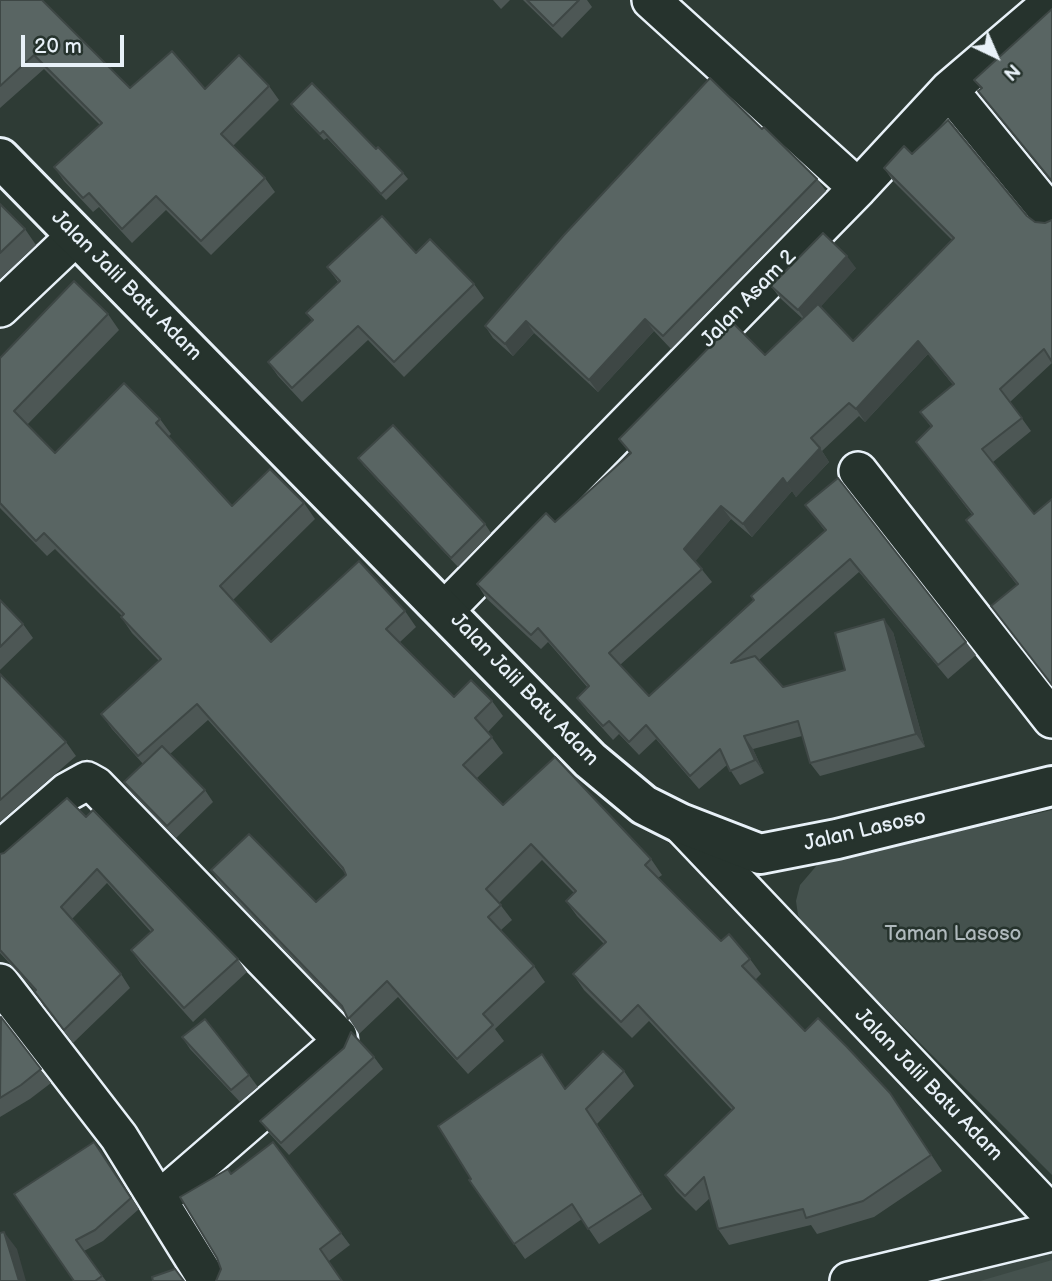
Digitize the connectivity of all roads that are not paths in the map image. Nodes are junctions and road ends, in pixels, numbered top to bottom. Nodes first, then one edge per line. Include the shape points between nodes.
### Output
1 (651, 0) edge
2 (1052, 2) edge
3 (949, 90) junction
4 (0, 158) edge
5 (858, 188) junction
6 (1052, 216) edge
7 (76, 236) junction
8 (0, 308) edge
9 (858, 471) dead end
10 (445, 610) junction
11 (1052, 719) edge
12 (1052, 786) edge
13 (680, 823) junction
14 (0, 850) edge
15 (0, 983) edge
16 (159, 1200) junction
17 (1052, 1215) edge
18 (1052, 1233) edge
19 (208, 1281) edge
20 (849, 1281) edge

1 - 5 street
2 - 3 street, Jalan Asam 2
3 - 5 street, Jalan Asam 2
3 - 6 street
4 - 7 street, Jalan Jalil Batu Adam
5 - 10 street, Jalan Asam 2
7 - 8 street
7 - 10 street, Jalan Jalil Batu Adam
9 - 11 street
10 - 13 street, Jalan Jalil Batu Adam via 590,760 644,805
12 - 13 street, Jalan Lasoso via 760,854
13 - 17 street, Jalan Jalil Batu Adam
14 - 16 street via 67,792 87,781 338,1036 339,1044
15 - 16 street via 80,1084
16 - 19 street
18 - 20 street

